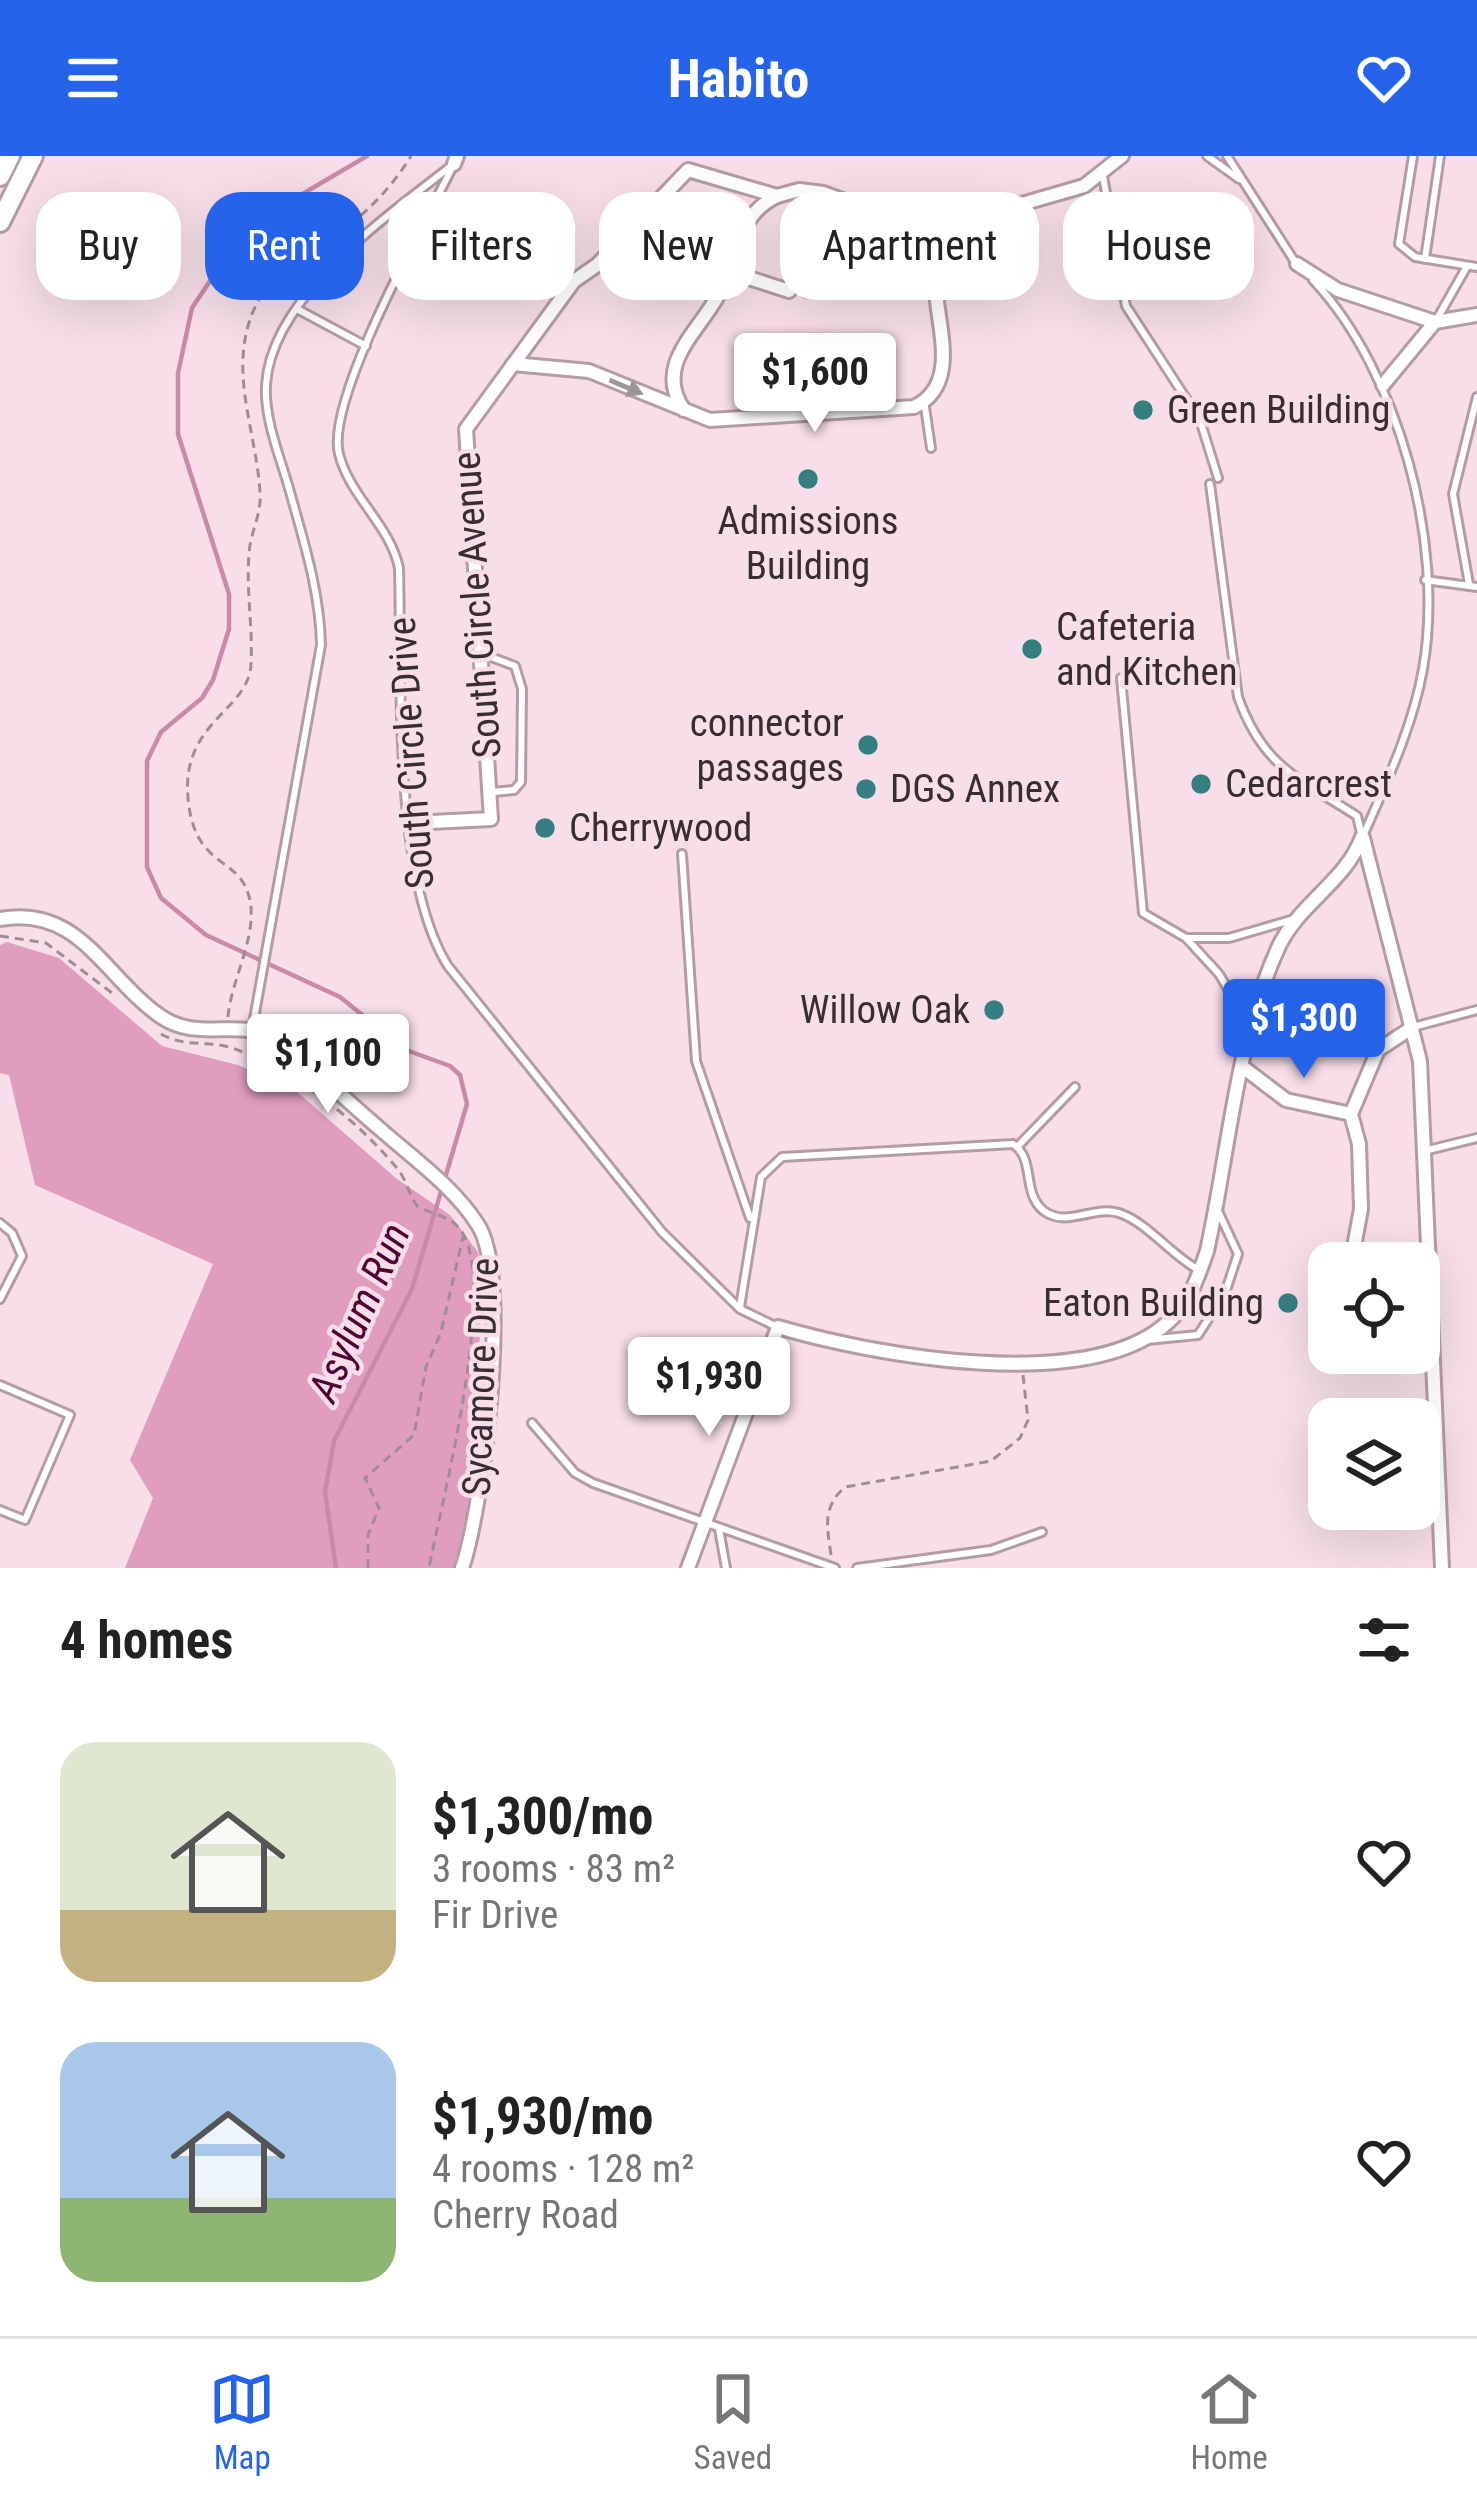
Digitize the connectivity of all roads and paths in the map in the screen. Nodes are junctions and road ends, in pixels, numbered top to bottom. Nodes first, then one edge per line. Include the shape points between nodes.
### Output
1 (10, 156) edge
2 (33, 156) edge
3 (411, 156) edge
4 (1132, 156) edge
5 (1207, 156) edge
6 (1223, 156) edge
7 (1413, 156) edge
8 (1440, 156) edge
9 (1119, 159) edge
10 (455, 160) edge
11 (0, 176) edge
12 (1103, 176) junction
13 (1246, 185) junction
14 (780, 195) edge
15 (777, 196) junction
16 (1039, 199) edge
17 (756, 211) edge
18 (0, 222) edge
19 (1425, 259) junction
20 (1297, 264) junction
21 (1466, 267) junction
22 (1477, 267) edge
23 (715, 300) edge
24 (937, 300) edge
25 (297, 309) junction
26 (1477, 316) edge
27 (1435, 322) junction
28 (366, 346) junction
29 (513, 364) junction
30 (1383, 385) junction
31 (1477, 397) edge
32 (925, 400) junction
33 (685, 411) junction
34 (931, 448) dead end
35 (1425, 580) junction
36 (1473, 586) edge
37 (482, 654) junction
38 (1121, 678) dead end
39 (489, 792) junction
40 (411, 823) junction
41 (1362, 837) junction
42 (682, 854) dead end
43 (1297, 918) junction
44 (0, 919) edge
45 (1186, 938) junction
46 (1477, 1010) edge
47 (227, 1027) junction
48 (1413, 1027) junction
49 (252, 1030) junction
50 (1252, 1032) junction
51 (227, 1046) dead end
52 (1244, 1068) junction
53 (1075, 1087) dead end
54 (1351, 1114) junction
55 (1477, 1138) edge
56 (1018, 1146) junction
57 (1424, 1151) junction
58 (1216, 1208) junction
59 (750, 1218) junction
60 (0, 1223) edge
61 (463, 1235) junction
62 (1356, 1242) edge
63 (1200, 1271) junction
64 (0, 1299) edge
65 (740, 1309) junction
66 (778, 1327) junction
67 (1142, 1341) junction
68 (1021, 1360) junction
69 (0, 1385) edge
70 (532, 1423) dead end
71 (0, 1510) edge
72 (703, 1521) junction
73 (719, 1529) junction
74 (1042, 1532) dead end
75 (368, 1568) edge
76 (428, 1568) edge
77 (462, 1568) edge
78 (688, 1568) edge
79 (726, 1568) edge
80 (836, 1568) edge
81 (857, 1568) edge
82 (1442, 1568) edge

1 - 11 main road
2 - 18 main road
3 - 47 path via 363,212 270,281 244,342 244,401 261,500 249,552 251,668 197,740 188,797 206,854 242,880 249,895
4 - 9 lane
5 - 13 lane
6 - 13 lane
7 - 19 lane via 1400,244
8 - 19 lane
9 - 12 street
10 - 25 lane via 322,275
10 - 28 lane, South Circle Drive
12 - 16 street
12 - 41 lane via 1126,306 1200,420 1249,728 1273,761 1357,816
13 - 20 lane
14 - 15 street, South Circle Avenue
15 - 17 street
15 - 29 street, South Circle Avenue via 688,170 574,281
19 - 21 lane
20 - 27 street via 1338,290
20 - 30 lane via 1351,325
21 - 22 lane
21 - 27 lane
23 - 33 street via 677,359 674,393
24 - 32 street via 943,365
25 - 28 lane
25 - 49 lane via 270,362 266,396 314,584 321,645
26 - 27 street
27 - 30 street
28 - 40 lane, South Circle Drive via 337,441 346,472 397,559
29 -> 33 street via 589,371
29 - 37 street, South Circle Avenue via 475,412 464,445
30 - 35 lane via 1412,478
31 - 36 lane via 1453,494
32 - 33 street via 721,420
32 - 34 lane
35 - 36 lane
35 - 41 lane via 1418,690
37 - 39 street, South Circle Avenue
37 - 39 lane via 515,666 522,688 521,782
38 - 45 lane via 1143,913
39 - 40 street, South Circle Avenue via 491,819
40 - 65 lane, South Circle Drive via 425,916 448,966 662,1232
41 - 43 street
41 - 48 street
42 - 59 lane via 696,1061
43 - 45 lane via 1229,938
43 - 50 street via 1275,956
44 - 47 street via 55,921 86,941 162,1018 195,1032
45 - 50 lane via 1225,982
46 - 48 lane
47 - 49 street
48 - 54 street via 1378,1049
48 - 57 street
49 - 77 street, Sycamore Drive via 286,1047 449,1189 479,1226 492,1272 481,1486
50 - 52 street
51 - 61 path via 311,1091 394,1165 414,1202
52 - 54 street via 1286,1100
52 - 58 street
53 - 56 lane
54 - 62 street via 1359,1144
55 - 57 lane
56 - 59 lane via 782,1157 766,1167
56 - 63 lane via 1042,1209 1060,1218 1119,1214
57 - 82 street
58 - 63 street
58 - 67 lane via 1238,1253 1226,1293 1198,1334
59 - 65 lane
60 - 64 lane via 22,1256
61 - 75 path via 414,1435 365,1478 379,1508
61 - 76 path via 472,1269 469,1348
63 - 67 street via 1173,1319
65 - 66 lane, South Circle Drive
66 - 68 street via 898,1356
66 - 72 street
67 - 68 street via 1100,1354
68 - 80 path via 1028,1397 1020,1438 992,1461 845,1486 826,1515
69 - 71 lane via 70,1414 25,1520
70 - 72 lane via 575,1473
72 - 73 lane
72 - 78 street
73 - 79 lane
73 - 80 lane
74 - 81 lane via 991,1550

